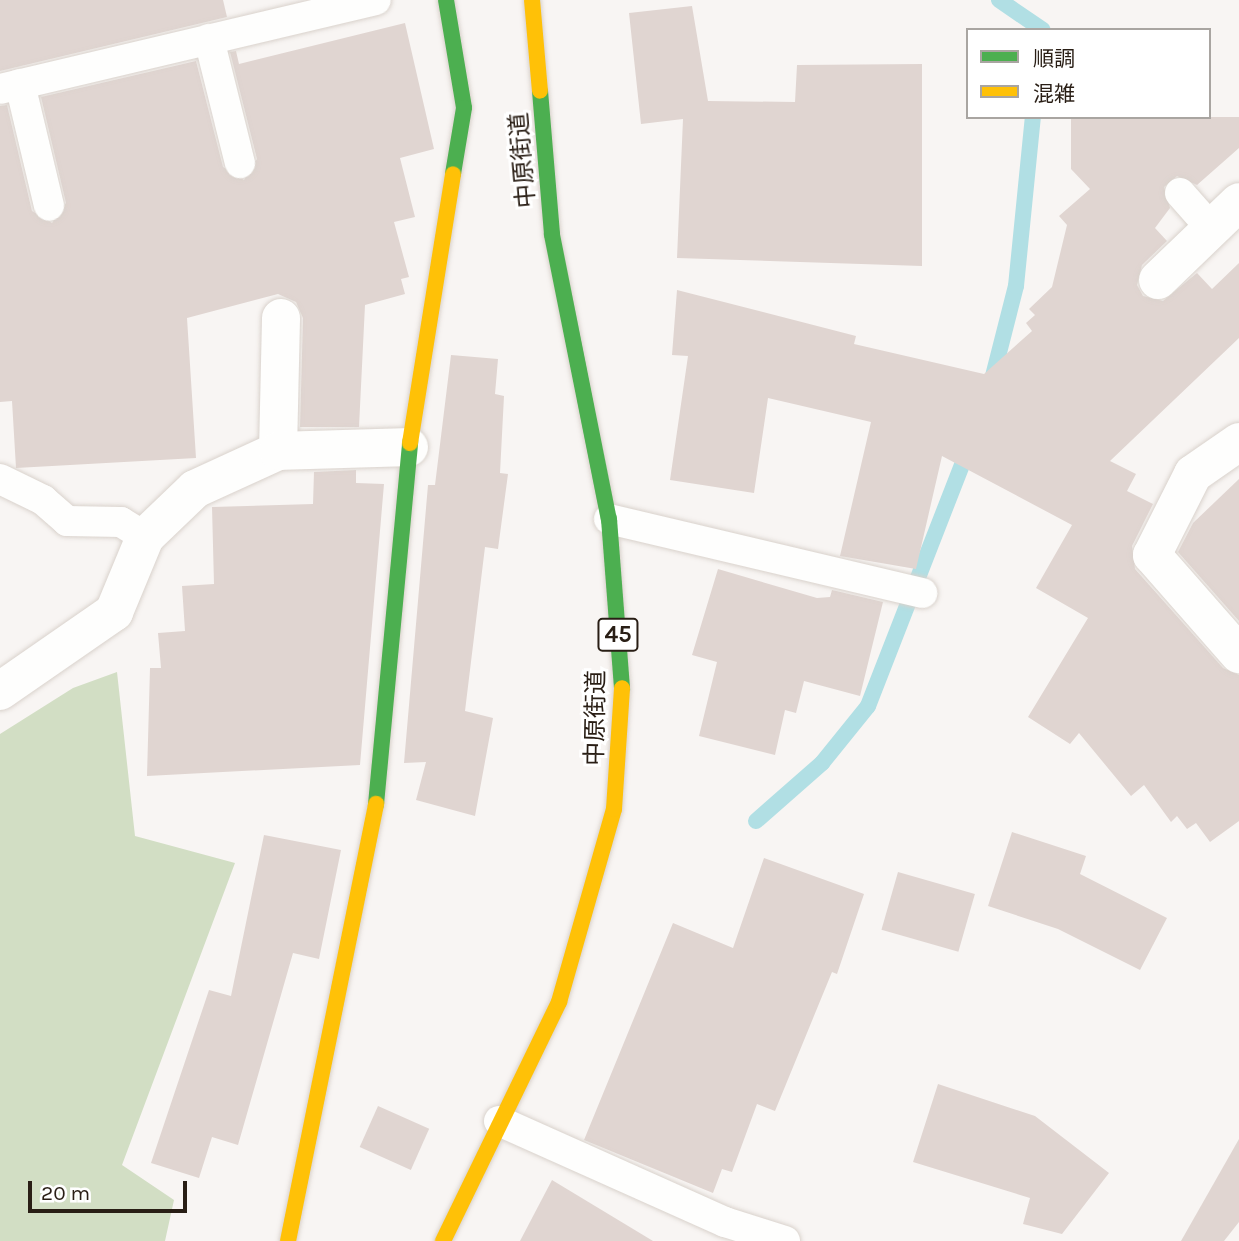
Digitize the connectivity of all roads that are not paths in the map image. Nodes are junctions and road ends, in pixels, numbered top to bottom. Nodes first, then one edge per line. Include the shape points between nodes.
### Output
1 (376, 0) edge
2 (446, 0) edge
3 (532, 0) edge
4 (209, 39) junction
5 (10, 87) edge
6 (240, 163) dead end
7 (1180, 193) dead end
8 (1239, 202) edge
9 (49, 206) dead end
10 (1211, 228) junction
11 (1158, 280) dead end
12 (281, 318) dead end
13 (1239, 442) edge
14 (410, 447) junction
15 (278, 451) junction
16 (0, 479) edge
17 (609, 519) junction
18 (145, 537) junction
19 (922, 593) dead end
20 (1239, 654) edge
21 (0, 691) edge
22 (499, 1121) junction
23 (289, 1241) edge
24 (443, 1241) edge
25 (785, 1241) edge

1 - 4 lane
2 - 14 main road via 464,108
3 - 17 main road, 中原街道 / 45 via 552,235
4 - 5 lane
4 - 6 lane
5 - 9 lane
7 - 10 lane
8 - 10 street
10 - 11 street
12 - 15 street
13 - 20 street via 1194,474 1152,555
14 - 15 street
14 - 23 main road via 381,779
15 - 18 street via 195,489
16 - 18 lane via 43,500 67,521 121,522
17 - 19 lane
17 - 22 main road, 中原街道 / 45 via 623,708 614,809 559,1002
18 - 21 street via 114,612
22 - 24 main road, 中原街道 / 45
22 - 25 lane via 725,1222

